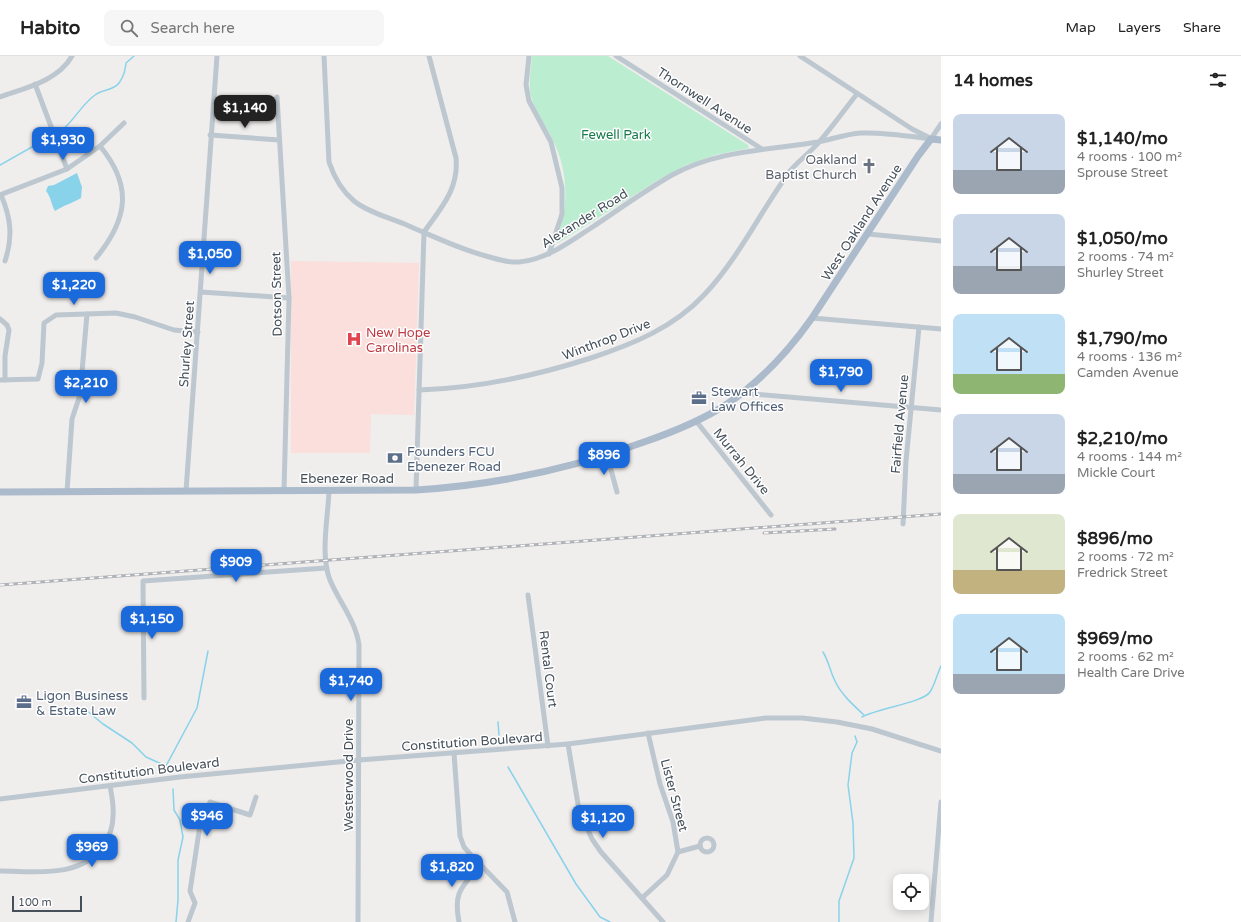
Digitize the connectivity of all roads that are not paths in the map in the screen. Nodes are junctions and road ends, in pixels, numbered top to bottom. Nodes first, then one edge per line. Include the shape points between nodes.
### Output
1 (72, 56) edge
2 (217, 56) edge
3 (324, 56) edge
4 (429, 56) edge
5 (529, 56) edge
6 (616, 56) edge
7 (800, 56) edge
8 (35, 84) junction
9 (857, 94) junction
10 (0, 97) edge
11 (276, 97) dead end
12 (124, 123) dead end
13 (941, 124) edge
14 (210, 135) junction
15 (931, 139) junction
16 (279, 140) junction
17 (941, 140) edge
18 (820, 142) junction
19 (100, 146) junction
20 (762, 149) junction
21 (67, 169) junction
22 (0, 195) edge
23 (424, 232) junction
24 (868, 234) junction
25 (941, 241) edge
26 (549, 254) junction
27 (96, 258) dead end
28 (5, 261) dead end
29 (201, 292) junction
30 (289, 298) junction
31 (87, 314) junction
32 (812, 318) junction
33 (0, 319) edge
34 (919, 327) junction
35 (941, 329) edge
36 (198, 332) junction
37 (2, 380) edge
38 (419, 390) junction
39 (740, 393) junction
40 (912, 408) junction
41 (941, 410) edge
42 (696, 421) junction
43 (607, 455) junction
44 (416, 490) junction
45 (186, 491) junction
46 (284, 491) junction
47 (329, 491) junction
48 (0, 492) edge
49 (67, 492) junction
50 (617, 492) dead end
51 (771, 515) dead end
52 (903, 524) dead end
53 (326, 568) junction
54 (528, 595) dead end
55 (144, 698) dead end
56 (648, 733) junction
57 (568, 744) junction
58 (548, 746) junction
59 (941, 751) edge
60 (454, 753) junction
61 (359, 760) junction
62 (110, 786) junction
63 (256, 797) dead end
64 (0, 799) edge
65 (941, 802) edge
66 (700, 846) dead end
67 (678, 852) junction
68 (481, 865) junction
69 (0, 871) edge
70 (642, 898) junction
71 (188, 922) edge
72 (358, 922) edge
73 (459, 922) edge
74 (515, 922) edge
75 (663, 922) edge
76 (930, 922) edge

1 - 8 street via 57,73
2 - 14 street, Shurley Street
3 - 23 street, Alexander Road via 327,143 334,176 343,191 355,201
4 - 23 street via 457,170 455,184 448,198
5 - 26 street via 526,85 529,101 551,142 562,188 562,214
6 - 20 street, Thornwell Avenue
7 - 9 street
8 - 10 street
8 - 21 street
9 - 15 street
9 - 18 street, Winthrop Drive
11 - 16 street, Dotson Street
12 - 19 street
13 - 15 street
14 - 16 street
14 - 29 street, Shurley Street
15 - 17 main road
15 - 18 street, Alexander Road via 860,133
15 - 24 main road, West Oakland Avenue
16 - 30 street, Dotson Street
18 - 20 street, Alexander Road
18 - 38 street, Winthrop Drive via 791,170 716,281 691,307 664,328 633,343 539,374 471,387
19 - 21 street
19 - 27 street via 111,158 119,174 123,206 116,231
20 - 26 street, Alexander Road via 701,162 674,174
21 - 22 street
22 - 28 street via 10,225 11,239
23 - 26 street, Alexander Road via 456,247 505,262 520,262
23 - 38 street
24 - 25 street
24 - 32 main road, West Oakland Avenue
29 - 30 street
29 - 36 street, Shurley Street
30 - 46 street, Dotson Street
31 - 36 street via 116,313 174,330
31 - 37 street via 56,314 44,324 42,362 38,379
31 - 49 street via 80,395 72,419
32 - 34 street
32 - 39 main road, Ebenezer Road via 778,361
33 - 37 street via 9,330
34 - 35 street
34 - 40 street, Fairfield Avenue
36 - 45 street, Shurley Street
38 - 44 street
39 - 40 street
39 - 42 main road, Ebenezer Road
40 - 41 street
40 - 52 street, Fairfield Avenue
42 - 43 main road, Ebenezer Road
42 - 51 street, Murrah Drive
43 - 44 main road, Ebenezer Road via 509,479
43 - 50 street
44 - 47 main road, Ebenezer Road
45 - 46 main road, Ebenezer Road
45 - 49 main road, Ebenezer Road
46 - 47 main road, Ebenezer Road
47 - 53 street, Westerwood Drive
48 - 49 main road, Ebenezer Road
53 - 55 street via 143,581
53 - 61 street, Westerwood Drive via 358,637
54 - 58 street, Rental Court
56 - 57 street, Constitution Boulevard
56 - 59 street, Constitution Boulevard via 734,720 802,718 855,725
56 - 67 street, Lister Street via 660,784 673,822
57 - 58 street, Constitution Boulevard
57 - 70 street via 574,789 585,825 601,852
58 - 60 street, Constitution Boulevard
60 - 61 street, Constitution Boulevard
60 - 68 street via 460,836 464,847
61 - 62 street, Constitution Boulevard
61 - 72 street, Westerwood Drive
62 - 64 street, Constitution Boulevard
62 - 69 street via 112,826 107,840 91,859 68,870
63 - 71 street via 250,815 210,802 200,825 190,891 195,903
65 - 76 street
66 - 67 street
67 - 70 street, Lister Street via 667,875
68 - 73 street via 462,886 456,898
68 - 74 street via 508,892
70 - 75 street

